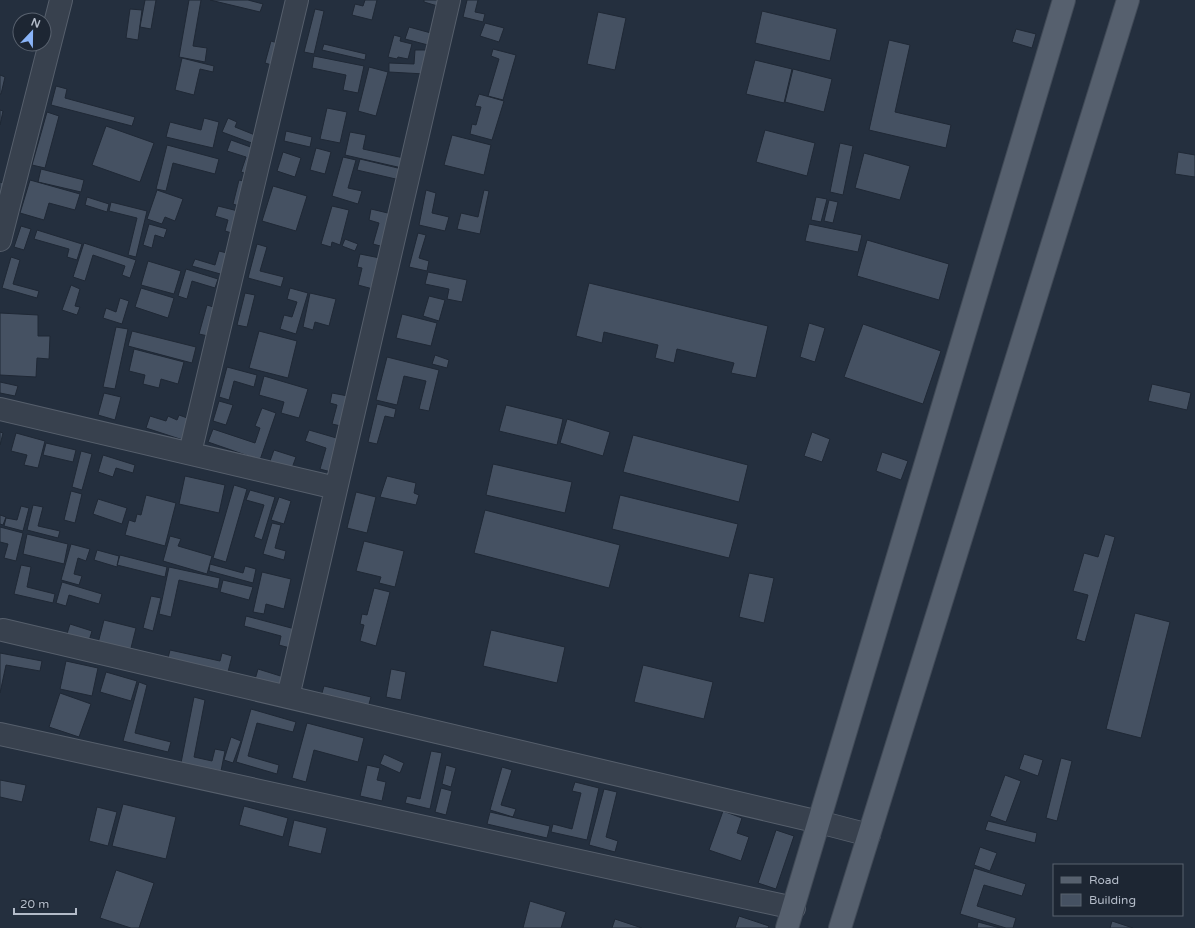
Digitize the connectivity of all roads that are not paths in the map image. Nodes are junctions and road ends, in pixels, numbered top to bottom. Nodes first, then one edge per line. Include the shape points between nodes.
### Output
1 (61, 0) edge
2 (297, 0) edge
3 (449, 0) edge
4 (1064, 0) edge
5 (1128, 0) edge
6 (0, 240) edge
7 (0, 409) edge
8 (190, 454) junction
9 (336, 488) junction
10 (3, 630) dead end
11 (288, 697) junction
12 (0, 734) edge
13 (819, 822) junction
14 (870, 835) junction
15 (791, 918) edge
16 (840, 928) edge

1 - 6 street
2 - 8 street
3 - 9 street
4 - 13 main road
5 - 14 main road
7 - 8 street
8 - 9 street
9 - 11 street
10 - 11 street
11 - 13 street
12 - 15 street
13 - 14 street
13 - 15 main road
14 - 16 main road

